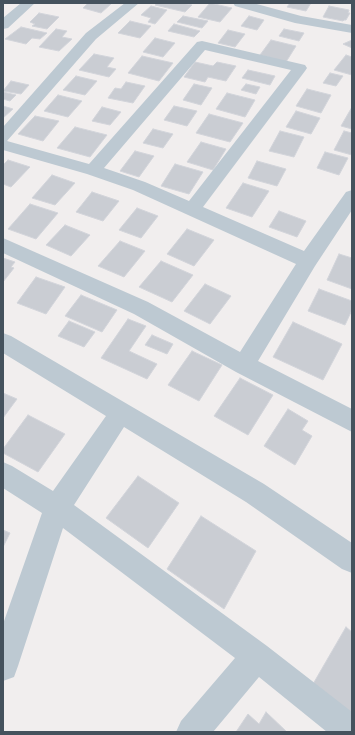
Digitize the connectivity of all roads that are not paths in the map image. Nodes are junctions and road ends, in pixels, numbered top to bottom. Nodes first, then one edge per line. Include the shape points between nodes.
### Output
1 (29, 3) edge
2 (133, 3) edge
3 (239, 3) edge
4 (3, 25) edge
5 (352, 29) edge
6 (3, 137) edge
7 (3, 146) edge
8 (93, 170) junction
9 (352, 196) edge
10 (192, 210) junction
11 (3, 245) edge
12 (308, 261) junction
13 (3, 342) edge
14 (244, 365) junction
15 (120, 414) junction
16 (352, 421) edge
17 (3, 474) edge
18 (56, 508) junction
19 (352, 558) edge
20 (257, 656) junction
21 (3, 666) edge
22 (192, 732) edge
23 (352, 732) edge

1 - 4 street
2 - 6 street via 91,36
3 - 5 street via 300,20
7 - 8 street
8 - 10 street via 139,186
8 - 10 street via 202,45 300,68
9 - 12 street
10 - 12 street
11 - 14 street via 141,308
12 - 14 street
13 - 15 street
14 - 16 street
15 - 18 street
15 - 19 street via 255,493
17 - 18 street
18 - 20 street
18 - 21 street
20 - 22 street
20 - 23 street

